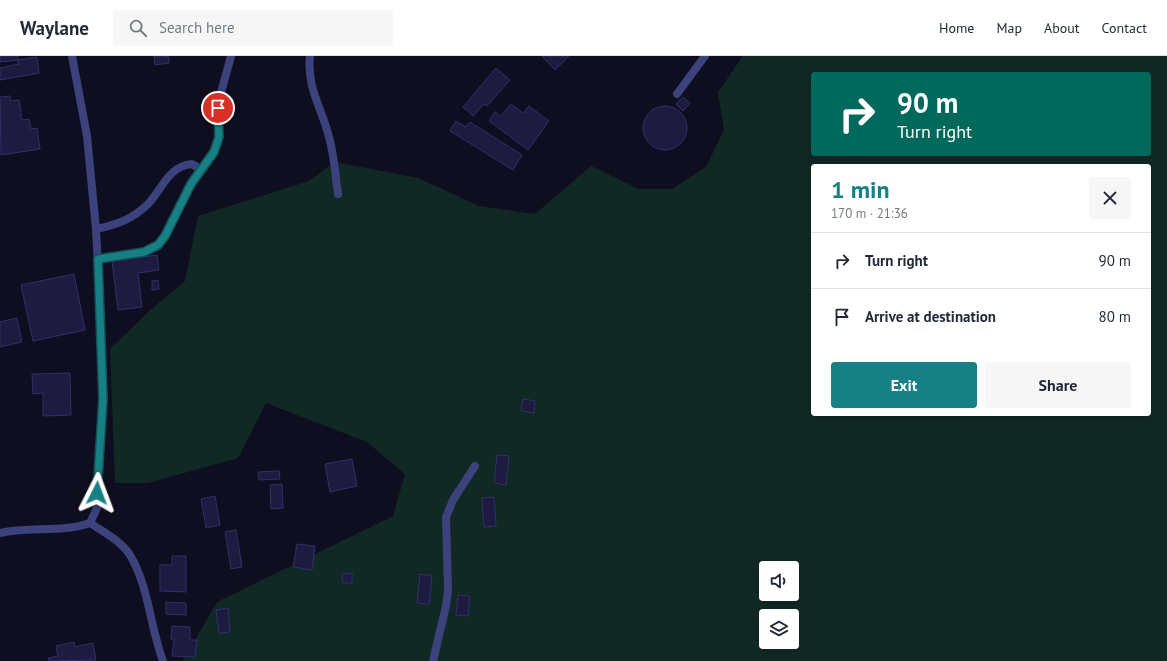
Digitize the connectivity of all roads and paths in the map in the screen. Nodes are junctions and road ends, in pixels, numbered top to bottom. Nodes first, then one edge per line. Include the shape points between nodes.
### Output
1 (72, 56) edge
2 (231, 56) edge
3 (310, 56) edge
4 (704, 56) edge
5 (677, 94) dead end
6 (202, 170) junction
7 (338, 194) dead end
8 (96, 229) junction
9 (98, 259) junction
10 (475, 466) dead end
11 (90, 523) junction
12 (0, 534) edge
13 (163, 661) edge
14 (433, 661) edge

1 - 8 street via 87,136
2 - 6 street via 219,100 219,137 214,152
3 - 7 street via 308,69 311,87 333,153
4 - 5 street
6 - 8 street via 192,164 182,167 171,174 148,204 132,216 116,225
6 - 9 street via 191,184 158,245 144,252
8 - 9 street
9 - 11 street via 103,399 96,508
10 - 14 street via 453,500 446,517 448,590
11 - 12 street via 78,527
11 - 13 street via 110,535 130,555

